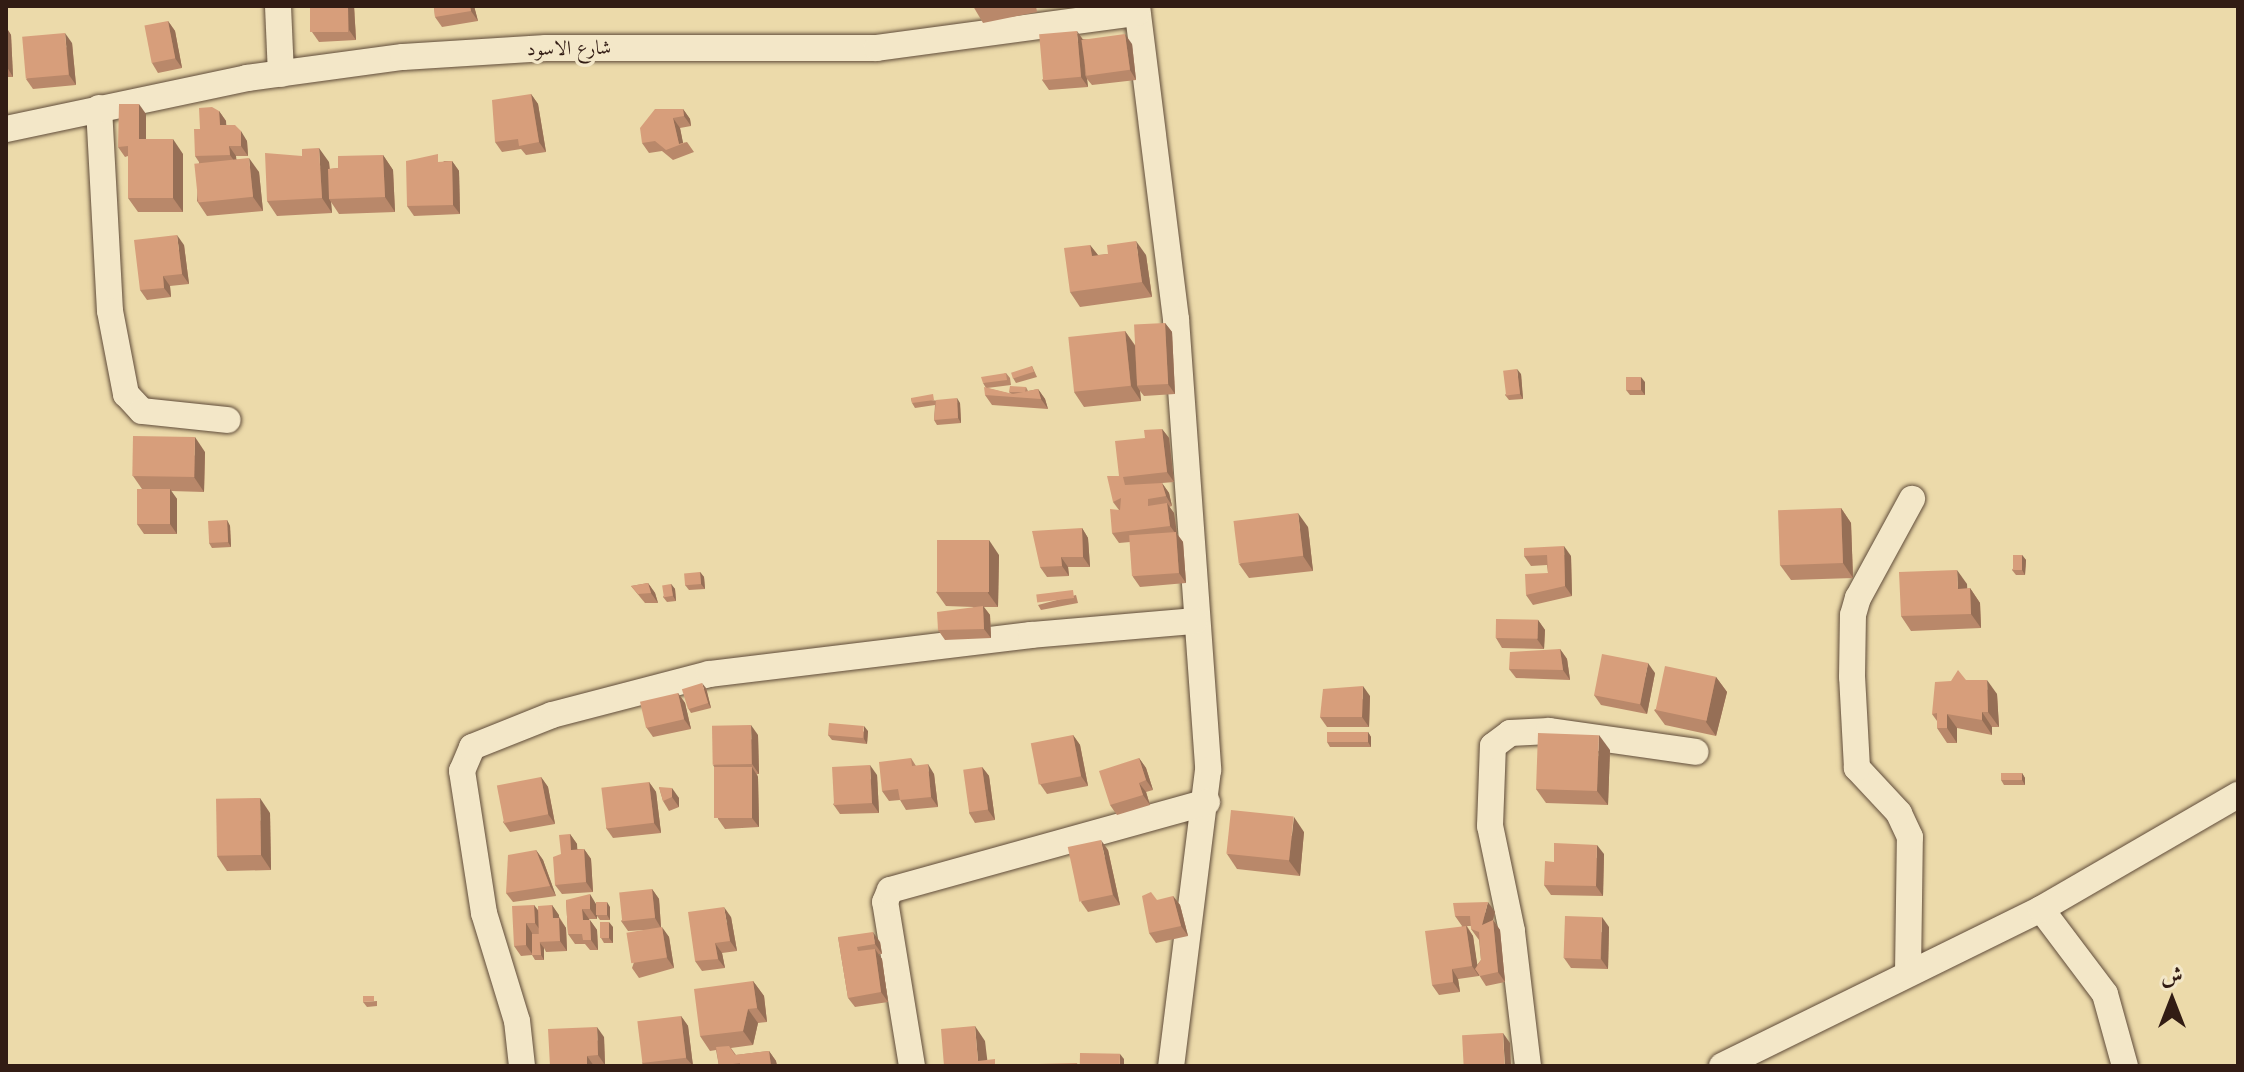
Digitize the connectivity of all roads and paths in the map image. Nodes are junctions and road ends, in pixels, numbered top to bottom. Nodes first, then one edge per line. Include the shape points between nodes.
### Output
1 (278, 6) edge
2 (1137, 9) edge
3 (281, 74) junction
4 (99, 108) junction
5 (6, 129) edge
6 (228, 420) dead end
7 (1912, 499) dead end
8 (1194, 621) junction
9 (1696, 752) dead end
10 (2238, 795) edge
11 (1207, 802) junction
12 (2041, 909) junction
13 (1908, 973) junction
14 (522, 1066) edge
15 (912, 1066) edge
16 (1171, 1066) edge
17 (1528, 1066) edge
18 (1722, 1066) edge
19 (2125, 1066) edge

1 - 3 street
2 - 3 street, شارع الاسود via 877,48 474,50
2 - 8 street via 1176,319
3 - 4 street, شارع الاسود
4 - 5 street, شارع الاسود
4 - 6 street via 110,311 126,394 142,411
7 - 13 street via 1858,598 1852,677 1857,768 1899,813 1910,837
8 - 11 street via 1204,696
8 - 14 street via 709,674 552,715 472,747 462,771 484,913 517,1021
9 - 17 street via 1549,731 1510,733 1493,746 1490,826 1512,931
10 - 12 street
11 - 15 street via 890,890 885,902
11 - 16 street
12 - 13 street
12 - 19 street via 2105,994
13 - 18 street

